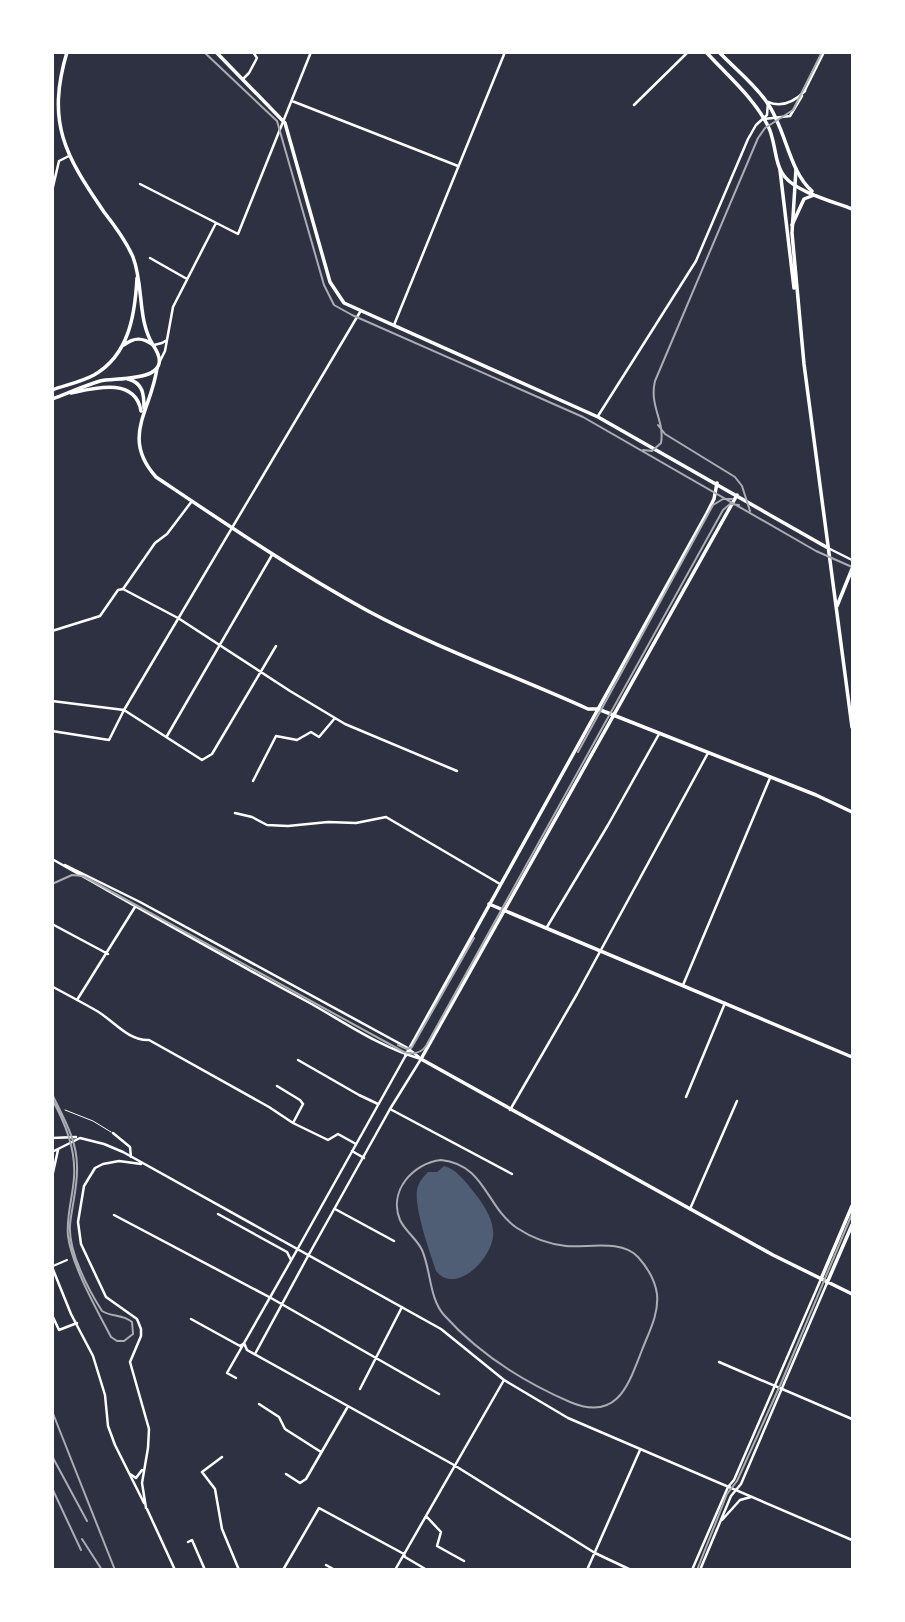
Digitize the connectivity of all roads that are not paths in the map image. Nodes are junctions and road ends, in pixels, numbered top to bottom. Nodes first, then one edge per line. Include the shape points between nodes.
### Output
1 (67, 52) edge
2 (216, 52) edge
3 (253, 52) edge
4 (311, 52) edge
5 (505, 52) edge
6 (688, 52) edge
7 (706, 52) edge
8 (719, 52) edge
9 (824, 52) edge
10 (737, 71) junction
11 (730, 78) junction
12 (243, 79) junction
13 (805, 91) junction
14 (292, 101) junction
15 (768, 102) junction
16 (634, 105) dead end
17 (776, 118) junction
18 (764, 119) junction
19 (285, 123) junction
20 (69, 156) junction
21 (778, 160) junction
22 (795, 164) junction
23 (459, 166) junction
24 (780, 169) junction
25 (141, 184) dead end
26 (796, 186) junction
27 (52, 191) edge
28 (816, 194) junction
29 (852, 209) edge
30 (216, 223) junction
31 (792, 225) junction
32 (150, 258) dead end
33 (138, 273) junction
34 (187, 279) junction
35 (798, 307) junction
36 (360, 312) junction
37 (394, 326) junction
38 (167, 340) junction
39 (124, 345) junction
40 (153, 345) junction
41 (157, 365) junction
42 (125, 378) junction
43 (52, 390) edge
44 (65, 394) junction
45 (52, 399) edge
46 (144, 410) junction
47 (598, 417) junction
48 (140, 422) junction
49 (717, 484) junction
50 (737, 495) junction
51 (191, 500) junction
52 (232, 528) junction
53 (828, 548) junction
54 (272, 555) junction
55 (852, 560) edge
56 (852, 569) edge
57 (123, 589) junction
58 (836, 607) junction
59 (178, 618) junction
60 (52, 631) edge
61 (220, 645) junction
62 (276, 646) dead end
63 (259, 671) junction
64 (52, 701) edge
65 (598, 709) junction
66 (124, 710) junction
67 (613, 717) junction
68 (335, 718) junction
69 (852, 727) edge
70 (52, 731) edge
71 (659, 734) junction
72 (167, 736) junction
73 (708, 753) junction
74 (457, 771) dead end
75 (770, 778) junction
76 (253, 781) dead end
77 (852, 812) edge
78 (235, 813) dead end
79 (52, 859) edge
80 (59, 863) junction
81 (500, 884) junction
82 (489, 904) junction
83 (135, 907) junction
84 (503, 911) junction
85 (52, 924) edge
86 (546, 929) junction
87 (599, 951) junction
88 (108, 954) junction
89 (273, 976) junction
90 (270, 982) junction
91 (683, 986) junction
92 (53, 987) edge
93 (311, 997) junction
94 (77, 1000) junction
95 (308, 1003) junction
96 (726, 1003) junction
97 (329, 1006) junction
98 (326, 1013) junction
99 (365, 1026) junction
100 (361, 1032) junction
101 (409, 1049) junction
102 (406, 1055) junction
103 (852, 1057) edge
104 (421, 1059) junction
105 (298, 1060) dead end
106 (276, 1086) dead end
107 (686, 1097) dead end
108 (737, 1101) dead end
109 (378, 1104) junction
110 (390, 1109) junction
111 (65, 1110) dead end
112 (510, 1110) junction
113 (293, 1123) junction
114 (113, 1133) joint
115 (52, 1138) edge
116 (80, 1138) junction
117 (356, 1144) junction
118 (58, 1150) junction
119 (352, 1151) junction
120 (52, 1152) edge
121 (131, 1157) junction
122 (364, 1158) junction
123 (144, 1165) junction
124 (53, 1171) edge
125 (512, 1174) dead end
126 (52, 1177) edge
127 (852, 1206) edge
128 (335, 1209) junction
129 (691, 1209) junction
130 (218, 1214) dead end
131 (114, 1215) dead end
132 (852, 1225) edge
133 (394, 1241) dead end
134 (297, 1250) junction
135 (308, 1256) junction
136 (291, 1260) junction
137 (67, 1261) dead end
138 (52, 1267) edge
139 (55, 1279) edge
140 (821, 1279) junction
141 (827, 1283) junction
142 (852, 1294) edge
143 (271, 1298) junction
144 (281, 1305) junction
145 (402, 1307) junction
146 (52, 1315) edge
147 (191, 1319) dead end
148 (77, 1323) junction
149 (244, 1343) junction
150 (255, 1354) junction
151 (375, 1357) junction
152 (719, 1362) dead end
153 (236, 1378) dead end
154 (504, 1380) junction
155 (775, 1386) junction
156 (360, 1389) dead end
157 (783, 1390) junction
158 (439, 1394) dead end
159 (259, 1404) dead end
160 (348, 1407) junction
161 (852, 1419) edge
162 (640, 1450) junction
163 (321, 1452) junction
164 (222, 1457) dead end
165 (454, 1465) junction
166 (144, 1467) junction
167 (129, 1474) junction
168 (286, 1475) dead end
169 (728, 1487) junction
170 (735, 1491) junction
171 (751, 1497) junction
172 (146, 1508) junction
173 (426, 1516) junction
174 (718, 1526) junction
175 (852, 1540) edge
176 (188, 1542) dead end
177 (595, 1553) junction
178 (404, 1554) junction
179 (464, 1561) dead end
180 (326, 1565) dead end
181 (174, 1570) edge
182 (205, 1570) edge
183 (239, 1570) edge
184 (283, 1570) edge
185 (335, 1570) edge
186 (396, 1570) edge
187 (427, 1570) edge
188 (587, 1570) edge
189 (631, 1570) edge
190 (692, 1570) edge
191 (699, 1570) edge

1 - 20 main road via 58,104
2 - 12 main road
3 - 12 street via 257,58
4 - 14 street
5 - 23 street
6 - 16 street
7 - 11 main road
8 - 10 main road
9 - 13 street
10 - 11 main road
10 - 15 main road
11 - 18 main road
12 - 19 main road
13 - 15 street via 787,103
13 - 17 street via 792,114
14 - 19 street
14 - 23 street
15 - 17 main road
15 - 18 street
17 - 18 street
17 - 22 main road
18 - 21 main road
18 - 47 street via 748,139 696,261
19 - 30 street via 238,234
19 - 36 main road via 330,282 344,303
20 - 27 street via 59,161
20 - 33 main road via 129,247
21 - 22 main road via 786,155
21 - 24 main road
22 - 26 main road
22 - 28 main road via 804,183
23 - 37 street
24 - 26 main road
24 - 35 main road
25 - 30 street
26 - 28 main road
26 - 31 main road
28 - 29 main road
28 - 31 main road via 804,199
30 - 34 street
31 - 35 main road
32 - 34 street
33 - 39 main road via 134,313
33 - 40 main road via 145,329
34 - 38 street via 173,307
35 - 53 main road
36 - 37 main road
36 - 52 street
37 - 47 main road
38 - 40 street
38 - 41 street
39 - 40 main road via 142,339
39 - 43 main road via 100,371
40 - 41 main road
41 - 42 main road via 147,376
41 - 46 main road
42 - 44 main road
42 - 46 main road via 142,389
44 - 45 main road
44 - 48 main road via 123,388 140,404
46 - 48 main road
47 - 49 main road
48 - 51 main road via 140,444 150,470
49 - 50 main road
49 - 65 main road via 707,513
50 - 53 main road
50 - 67 main road
51 - 52 main road
51 - 57 street
52 - 54 main road
52 - 59 street
53 - 55 street
53 - 58 main road
54 - 61 street
54 - 65 main road via 371,612 587,709
56 - 58 main road
57 - 59 street
57 - 60 street via 100,616
58 - 69 main road
59 - 61 street
59 - 66 street
61 - 63 street
61 - 72 street
62 - 63 street
63 - 68 street
63 - 72 street via 212,754 202,760
64 - 66 street
65 - 67 main road
65 - 81 main road
66 - 70 street via 109,740
66 - 72 street
67 - 71 main road
67 - 84 main road
68 - 74 street
68 - 76 street via 319,737 311,732 297,740 276,736
71 - 73 main road
71 - 86 street
73 - 75 main road
73 - 87 street
75 - 77 main road
75 - 91 street
78 - 81 street via 267,825 288,826 386,817
79 - 80 street
80 - 83 street
80 - 89 street
81 - 82 main road
82 - 84 main road
82 - 101 main road
83 - 88 street
83 - 90 street
84 - 86 main road
84 - 104 main road
85 - 88 street
86 - 87 main road
87 - 91 main road
87 - 112 street
88 - 94 street via 101,958
89 - 90 street
89 - 93 street
90 - 95 street
91 - 96 main road
92 - 94 street
93 - 95 street
93 - 97 street
94 - 113 street via 120,1030 141,1041 149,1040
95 - 98 street
96 - 103 main road
96 - 107 street
97 - 98 street
97 - 99 street
98 - 100 street
99 - 100 street
99 - 101 street
100 - 102 street
101 - 102 main road
101 - 104 street
102 - 104 street
102 - 109 street
104 - 110 street
104 - 112 main road
105 - 109 street
106 - 113 street via 303,1104
108 - 129 street
109 - 117 street
110 - 122 street
110 - 125 street
111 - 114 lane
112 - 129 main road
113 - 117 street via 328,1140 338,1134
114 - 121 street via 131,1147
115 - 116 street
116 - 118 street
116 - 121 street
117 - 119 street
118 - 120 street
118 - 124 street
119 - 122 street
119 - 134 street
121 - 123 street
122 - 128 street
123 - 134 street
123 - 166 street via 119,1161 95,1168 84,1186 78,1222 81,1244 106,1297 137,1320 141,1329 130,1362 149,1429
124 - 126 street
127 - 140 main road
128 - 133 street
128 - 135 street
129 - 140 main road
130 - 136 street via 287,1252
131 - 143 street
132 - 141 main road
134 - 135 street
134 - 136 street
135 - 144 street
135 - 145 street
136 - 143 street
137 - 138 street
138 - 139 street
139 - 148 street
140 - 141 main road
140 - 155 street
141 - 142 main road
141 - 157 street
143 - 144 street
143 - 149 street
144 - 150 street
144 - 151 street
145 - 151 street
145 - 154 street via 441,1329
146 - 148 street via 59,1330
147 - 149 street via 240,1346
148 - 167 street via 93,1356 105,1395 108,1426
149 - 150 street
149 - 153 street via 227,1373
150 - 160 street
151 - 156 street
151 - 158 street
152 - 155 street
154 - 162 street via 568,1418
154 - 165 street
155 - 157 street
155 - 169 street
157 - 161 street
157 - 170 street
159 - 163 street via 279,1417 285,1429
160 - 163 street
160 - 165 street
162 - 169 street
162 - 177 street
163 - 168 street via 300,1483
164 - 183 street via 202,1472 215,1489 222,1530
165 - 173 street
165 - 177 street
166 - 167 street via 136,1478
166 - 172 street
167 - 172 street
169 - 170 street
169 - 190 street
170 - 171 street
170 - 174 street
171 - 174 street via 740,1500
171 - 175 street
172 - 181 street
173 - 178 street
173 - 179 street via 442,1532 437,1546
174 - 191 street
176 - 182 street via 192,1540
177 - 188 street
177 - 189 street
178 - 184 street via 319,1508
178 - 186 street
178 - 187 street
180 - 185 street

